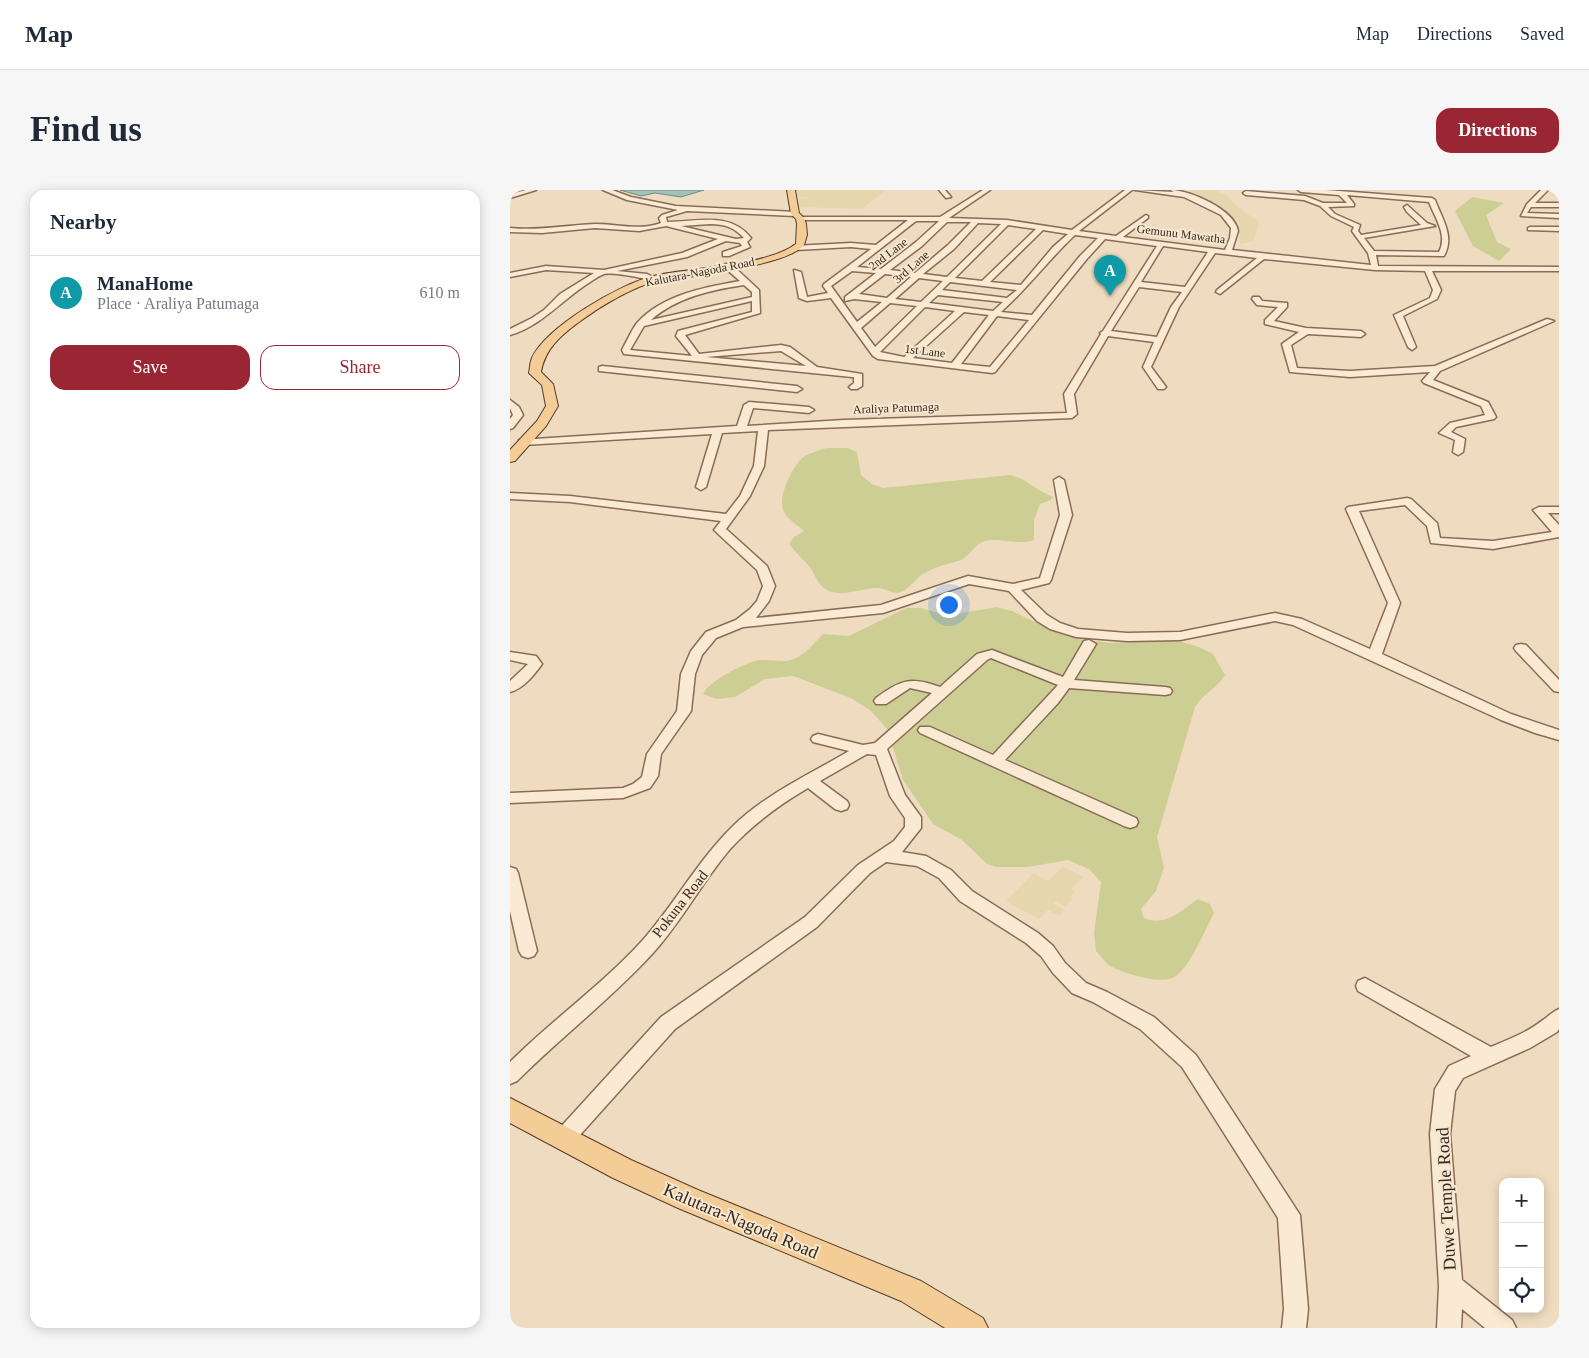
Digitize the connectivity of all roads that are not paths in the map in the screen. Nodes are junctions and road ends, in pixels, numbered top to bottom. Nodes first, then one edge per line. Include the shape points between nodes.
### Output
1 (533, 190) edge
2 (606, 190) edge
3 (791, 190) edge
4 (942, 190) edge
5 (987, 190) edge
6 (1129, 190) edge
7 (1138, 190) edge
8 (1174, 190) edge
9 (1301, 190) edge
10 (1245, 193) edge
11 (1307, 193) edge
12 (1341, 193) junction
13 (1546, 193) edge
14 (510, 196) edge
15 (1184, 196) junction
16 (948, 197) dead end
17 (1322, 205) junction
18 (1530, 205) junction
19 (1559, 205) edge
20 (1399, 206) dead end
21 (1407, 207) junction
22 (1416, 208) dead end
23 (1426, 208) dead end
24 (1435, 209) junction
25 (684, 210) junction
26 (798, 216) junction
27 (1146, 216) dead end
28 (1559, 216) edge
29 (915, 218) junction
30 (944, 219) junction
31 (977, 220) junction
32 (1007, 222) junction
33 (667, 224) junction
34 (1428, 226) junction
35 (1442, 226) junction
36 (1042, 227) junction
37 (1530, 229) dead end
38 (1559, 229) edge
39 (510, 230) edge
40 (1074, 232) junction
41 (1104, 236) junction
42 (1360, 237) junction
43 (1401, 237) junction
44 (1118, 238) junction
45 (724, 239) junction
46 (742, 241) junction
47 (1162, 243) junction
48 (877, 247) junction
49 (796, 248) junction
50 (1213, 249) junction
51 (1228, 251) junction
52 (1372, 253) junction
53 (726, 254) dead end
54 (1412, 254) junction
55 (1263, 256) junction
56 (728, 266) junction
57 (849, 268) junction
58 (1375, 268) junction
59 (1428, 269) junction
60 (1559, 269) edge
61 (797, 272) dead end
62 (883, 272) junction
63 (600, 273) junction
64 (510, 275) edge
65 (916, 276) junction
66 (653, 279) junction
67 (948, 279) junction
68 (746, 282) junction
69 (984, 283) junction
70 (1136, 284) junction
71 (1023, 288) junction
72 (1187, 290) junction
73 (936, 292) junction
74 (1220, 292) dead end
75 (833, 296) junction
76 (852, 296) junction
77 (756, 298) junction
78 (1256, 299) dead end
79 (1007, 300) junction
80 (890, 301) junction
81 (842, 305) junction
82 (925, 305) junction
83 (962, 309) junction
84 (995, 313) junction
85 (1035, 318) junction
86 (1550, 321) dead end
87 (641, 325) junction
88 (857, 327) junction
89 (1306, 331) junction
90 (510, 332) edge
91 (1104, 333) junction
92 (1362, 334) dead end
93 (1159, 340) junction
94 (1412, 347) dead end
95 (875, 352) junction
96 (695, 357) junction
97 (906, 360) junction
98 (729, 362) junction
99 (955, 365) junction
100 (602, 369) dead end
101 (810, 369) junction
102 (1437, 369) junction
103 (701, 379) junction
104 (1162, 386) dead end
105 (854, 387) dead end
106 (797, 388) dead end
107 (510, 403) edge
108 (809, 410) dead end
109 (510, 426) edge
110 (763, 428) junction
111 (741, 429) junction
112 (718, 430) junction
113 (523, 442) junction
114 (1458, 452) dead end
115 (510, 458) edge
116 (1059, 480) dead end
117 (701, 487) dead end
118 (510, 496) edge
119 (1559, 510) edge
120 (727, 518) junction
121 (1559, 533) edge
122 (1013, 588) junction
123 (741, 623) junction
124 (1089, 644) dead end
125 (1521, 648) dead end
126 (1375, 655) junction
127 (510, 656) edge
128 (1066, 683) junction
129 (510, 688) edge
130 (1559, 688) edge
131 (1165, 691) dead end
132 (942, 692) junction
133 (881, 701) dead end
134 (925, 730) dead end
135 (1559, 735) edge
136 (818, 740) dead end
137 (870, 750) junction
138 (996, 761) junction
139 (809, 781) junction
140 (510, 798) edge
141 (841, 805) dead end
142 (1130, 822) dead end
143 (885, 856) junction
144 (510, 873) edge
145 (528, 951) dead end
146 (1365, 986) dead end
147 (1556, 1025) edge
148 (1490, 1057) junction
149 (510, 1075) edge
150 (510, 1110) edge
151 (564, 1138) junction
152 (1450, 1286) junction
153 (973, 1328) edge
154 (1294, 1328) edge
155 (1449, 1328) edge
156 (1504, 1328) edge

1 - 14 street
2 - 25 street
3 - 26 main road
4 - 16 street
5 - 30 street, 2nd Lane
6 - 40 street
7 - 15 street
8 - 15 street
9 - 11 street
10 - 11 street
11 - 12 street
11 - 17 street
12 - 17 street via 1356,205
12 - 24 street via 1432,200
13 - 18 street
15 - 51 street via 1215,207 1233,224 1233,239
17 - 42 street via 1333,215 1358,226 1356,230
18 - 19 street
18 - 28 street via 1523,215
20 - 21 street
21 - 22 street
21 - 34 street
23 - 24 street
24 - 35 street
25 - 26 street, Gemunu Mawatha
25 - 33 street via 664,216 662,218
26 - 29 street, Gemunu Mawatha
26 - 49 main road via 803,232
27 - 44 street
29 - 30 street, Gemunu Mawatha
29 - 48 street
30 - 31 street, Gemunu Mawatha
30 - 62 street, 2nd Lane
31 - 32 street, Gemunu Mawatha
31 - 65 street, 3rd Lane
32 - 36 street, Gemunu Mawatha
32 - 67 street
33 - 39 street via 652,229 600,226 528,232
33 - 45 street
33 - 46 street via 729,224 742,229 748,238
34 - 35 street
34 - 43 street
35 - 54 street via 1447,246 1441,254
36 - 40 street, Gemunu Mawatha
36 - 69 street
37 - 38 street
40 - 41 street, Gemunu Mawatha
40 - 71 street
41 - 44 street, Gemunu Mawatha
41 - 85 street, 1st Lane
42 - 43 street
42 - 52 street
43 - 54 street
44 - 47 street, Gemunu Mawatha
45 - 46 street
45 - 63 street via 684,255
46 - 53 street via 746,247
47 - 50 street, Gemunu Mawatha
47 - 70 street, Araliya Patumaga
48 - 49 street
48 - 57 street
49 - 56 main road, Kalutara-Nagoda Road via 759,261
50 - 51 street, Gemunu Mawatha
50 - 72 street
51 - 55 street, Gemunu Mawatha
52 - 54 street
52 - 58 street
55 - 58 street, Gemunu Mawatha
55 - 74 street
56 - 66 main road, Kalutara-Nagoda Road
56 - 68 street
57 - 62 street
57 - 75 street via 827,286
58 - 59 street, Gemunu Mawatha
59 - 60 street, Gemunu Mawatha
59 - 94 street via 1437,290 1433,299 1398,315
61 - 75 street via 803,298
62 - 65 street
62 - 76 street, 2nd Lane
63 - 64 street via 546,268
63 - 66 street
63 - 90 street via 563,296 541,316
65 - 67 street
65 - 80 street, 3rd Lane
66 - 113 main road, Kalutara-Nagoda Road via 597,305 562,330 540,353 534,364 535,373 547,384 552,406 542,423
67 - 69 street
67 - 73 street
68 - 77 street via 756,292
68 - 87 street via 706,288 690,294 663,308
69 - 71 street
70 - 72 street
70 - 91 street, Araliya Patumaga
71 - 79 street
72 - 93 street via 1175,306
73 - 79 street
73 - 82 street
75 - 81 street
76 - 80 street
76 - 81 street, 2nd Lane
77 - 87 street
77 - 96 street via 756,313 681,333
78 - 89 street via 1260,303 1284,305 1268,322
79 - 84 street
80 - 82 street
80 - 88 street, 3rd Lane
81 - 88 street
82 - 83 street
82 - 95 street
83 - 84 street
83 - 97 street
84 - 85 street
84 - 99 street
85 - 99 street, 1st Lane via 992,370
86 - 102 street
87 - 96 street via 627,352
88 - 95 street
89 - 92 street
89 - 102 street via 1286,344 1293,370 1350,374
91 - 93 street
91 - 110 street, Araliya Patumaga via 1069,394 1072,414 1069,416
93 - 104 street via 1147,367
95 - 97 street, 1st Lane via 881,357
96 - 98 street
96 - 101 street via 781,348 813,367
97 - 99 street, 1st Lane
98 - 101 street
98 - 103 street via 720,370 703,374
100 - 103 street
101 - 105 street via 859,376 859,384
102 - 114 street via 1427,381 1485,404 1491,418 1453,425 1444,433 1460,438
103 - 106 street
107 - 109 street via 518,415
108 - 111 street via 749,405
110 - 111 street, Araliya Patumaga
110 - 120 street via 759,466 744,496
111 - 112 street, Araliya Patumaga
112 - 113 street, Araliya Patumaga
112 - 117 street
113 - 115 main road, Kalutara-Nagoda Road
116 - 122 street via 1066,515 1045,580
118 - 120 street via 570,499
119 - 121 street via 1539,510
120 - 123 street via 720,530 763,568 769,586 755,612
121 - 126 street via 1493,546 1435,541 1433,525 1407,502 1352,509 1394,603
122 - 123 street via 968,580 882,609
122 - 126 street via 1042,618 1076,633 1127,637 1180,636 1275,617 1297,622
123 - 140 street via 711,635 691,662 684,711 654,754 650,780 646,784 623,793
124 - 128 street
125 - 130 street
126 - 135 street via 1506,717
127 - 129 street via 531,659 535,664
128 - 131 street, Pokuna Road
128 - 132 street, Pokuna Road via 992,654 982,656
128 - 138 street
132 - 133 street via 913,682
132 - 137 street, Pokuna Road
134 - 138 street
136 - 137 street
137 - 139 street, Pokuna Road
137 - 143 street via 882,752 898,796 913,817 913,828
138 - 142 street
139 - 141 street
139 - 149 street, Pokuna Road via 752,818 720,852 648,945
143 - 151 street via 864,869 811,922 668,1023
143 - 154 street via 920,860 945,874 966,896 1032,938 1079,988 1147,1023 1189,1061 1289,1214 1296,1309
144 - 145 street
146 - 148 street
147 - 148 street, Duwe Temple Road
148 - 152 street, Duwe Temple Road via 1456,1072 1445,1089 1440,1134
150 - 151 main road, Kalutara-Nagoda Road
151 - 153 main road, Kalutara-Nagoda Road via 688,1199 911,1291
152 - 155 street, Duwe Temple Road
152 - 156 street

